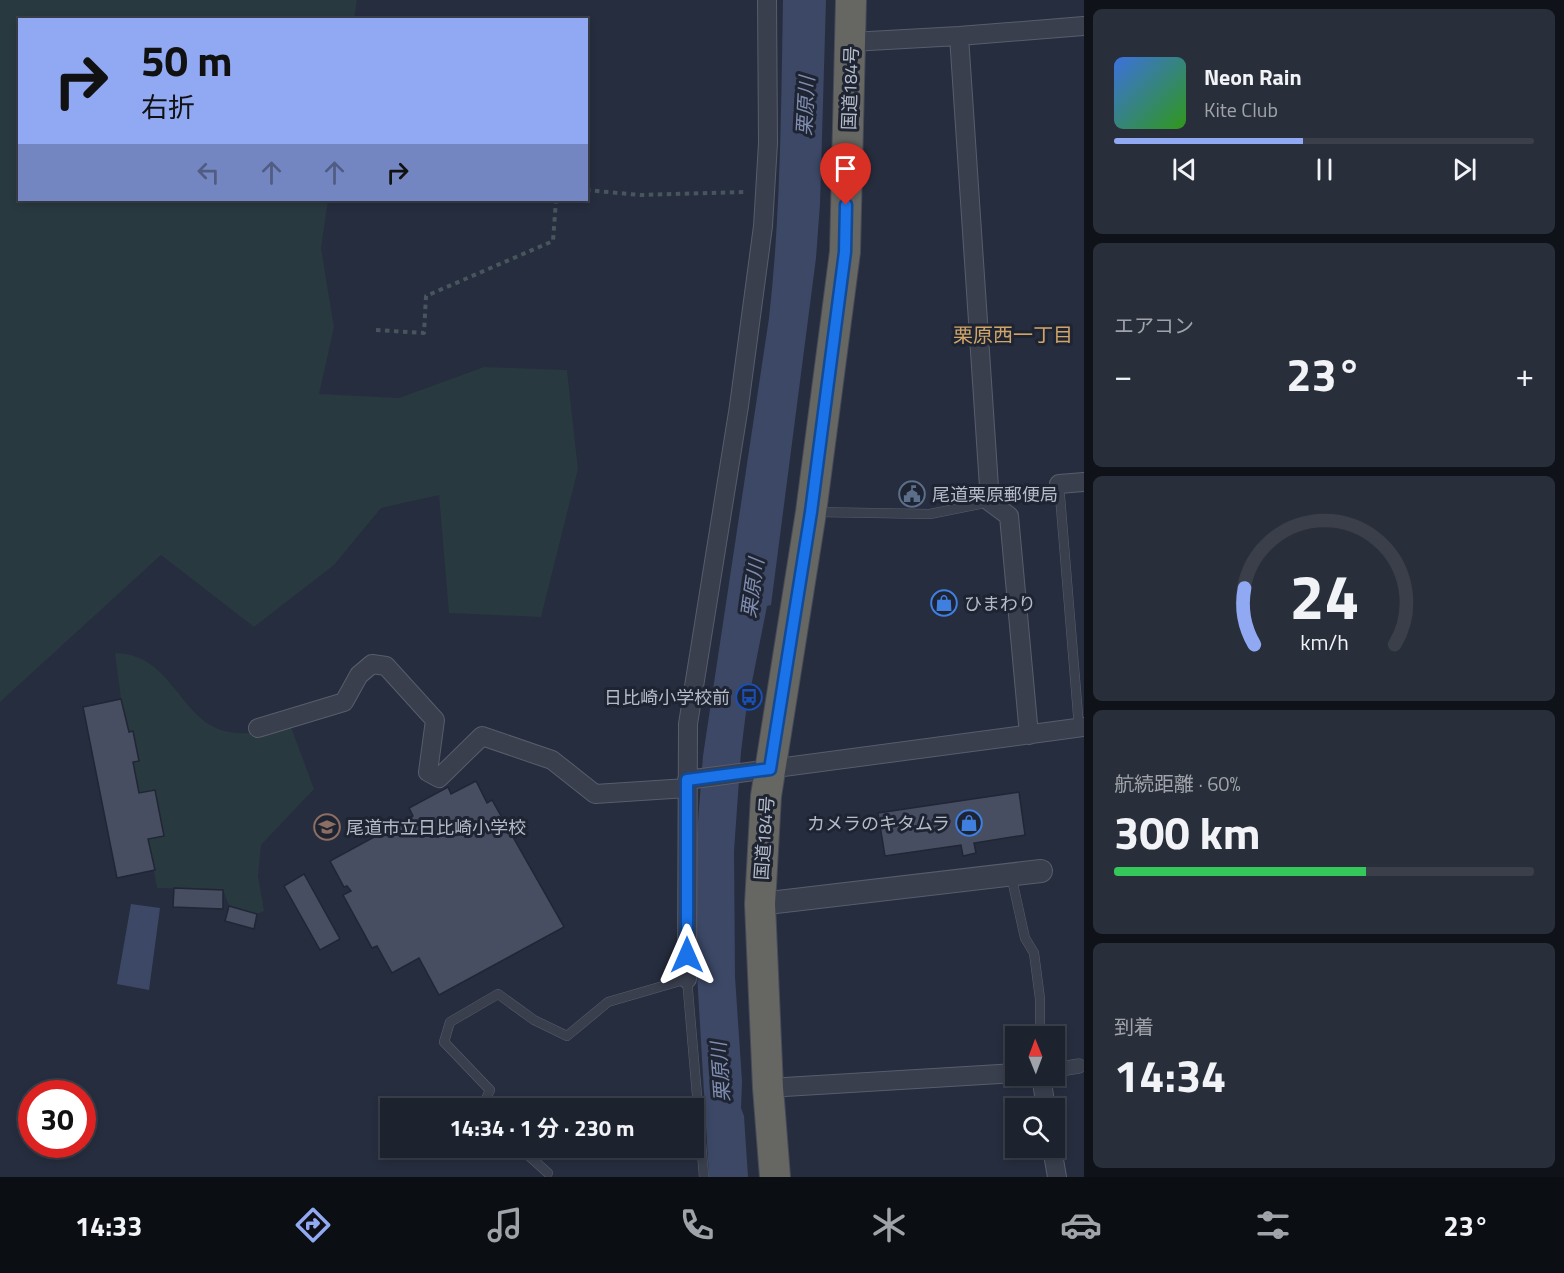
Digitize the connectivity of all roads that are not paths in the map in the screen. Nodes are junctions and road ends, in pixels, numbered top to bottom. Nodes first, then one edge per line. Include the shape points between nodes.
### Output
1 (765, 0) edge
2 (851, 0) edge
3 (1084, 26) edge
4 (959, 36) junction
5 (851, 42) junction
6 (1084, 482) edge
7 (1059, 484) joint
8 (990, 502) junction
9 (811, 512) junction
10 (1082, 727) edge
11 (258, 728) dead end
12 (1029, 735) junction
13 (759, 771) junction
14 (691, 782) junction
15 (1041, 872) dead end
16 (1011, 875) junction
17 (760, 904) junction
18 (687, 979) junction
19 (1040, 1026) edge
20 (1005, 1074) edge
21 (768, 1088) junction
22 (486, 1098) edge
23 (531, 1158) edge
24 (1054, 1158) edge
25 (548, 1173) dead end
26 (704, 1177) edge
27 (775, 1177) edge
28 (1057, 1177) edge

1 - 14 street via 765,192 752,319 688,724
2 - 5 highway, 国道184号
3 - 4 street
4 - 5 street
4 - 8 street
5 - 9 highway, 国道184号 via 845,252
6 - 7 street
7 - 10 lane
8 - 9 lane via 930,513
8 - 12 street via 1009,516
9 - 13 highway, 国道184号
10 - 12 street
11 - 14 street via 344,702 359,675 372,664 387,666 435,720 429,772 439,778 482,736 552,759 595,794
12 - 13 street
13 - 14 street
13 - 17 highway, 国道184号 via 766,796
14 - 18 street
15 - 16 street
16 - 17 street
16 - 19 lane via 1025,938 1034,954
17 - 21 highway, 国道184号
18 - 22 lane via 608,1002 567,1036 534,1020 498,994 450,1022 444,1042 490,1090
18 - 26 lane
20 - 21 street
21 - 27 highway, 国道184号
23 - 25 lane
24 - 28 street

